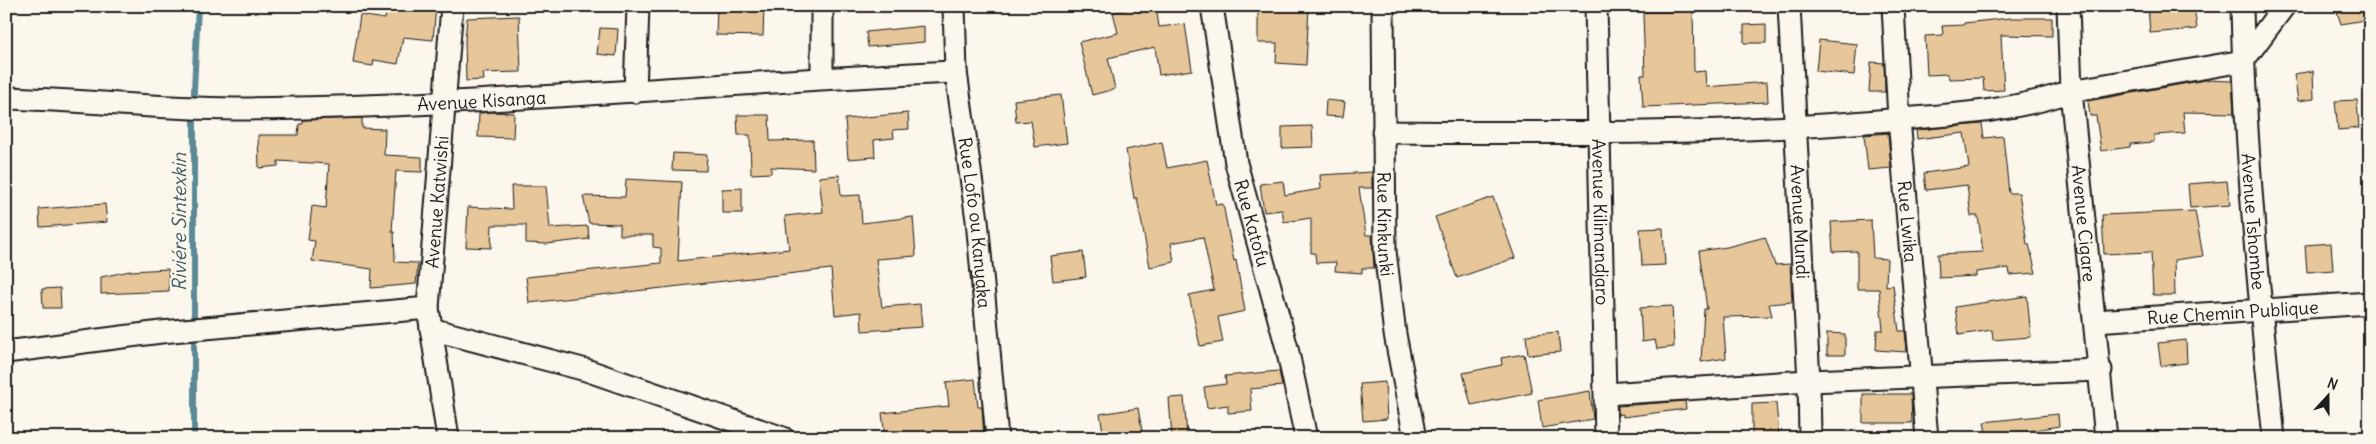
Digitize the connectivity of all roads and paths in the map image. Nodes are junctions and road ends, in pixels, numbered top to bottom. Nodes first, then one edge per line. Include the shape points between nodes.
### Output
1 (452, 6) edge
2 (638, 6) edge
3 (822, 6) edge
4 (954, 6) edge
5 (1212, 6) edge
6 (1383, 6) edge
7 (1596, 6) edge
8 (1789, 6) edge
9 (1893, 6) edge
10 (2068, 6) edge
11 (2242, 6) edge
12 (2284, 6) edge
13 (2243, 61) junction
14 (956, 72) junction
15 (822, 77) junction
16 (2071, 90) junction
17 (635, 92) junction
18 (6, 98) edge
19 (445, 102) junction
20 (1899, 119) junction
21 (1794, 128) junction
22 (1383, 132) junction
23 (1601, 133) junction
24 (2370, 303) edge
25 (2260, 311) junction
26 (430, 318) junction
27 (2095, 321) junction
28 (6, 352) edge
29 (2101, 370) junction
30 (1922, 378) junction
31 (1809, 381) junction
32 (1606, 394) junction
33 (448, 438) edge
34 (783, 438) edge
35 (997, 438) edge
36 (1306, 438) edge
37 (1415, 438) edge
38 (1606, 438) edge
39 (1810, 438) edge
40 (1927, 438) edge
41 (2106, 438) edge
42 (2274, 438) edge

1 - 19 street, Avenue Katwishi
2 - 17 street
3 - 15 street
4 - 14 street, Rue Lofo ou Kanyaka
5 - 36 street, Rue Katofu via 1236,163 1287,348
6 - 22 street, Rue Kinkunki
7 - 23 street, Avenue Kilimandjaro
8 - 21 street, Avenue Mundi
9 - 20 street, Rue Lwika
10 - 16 street, Avenue Cigare
11 - 13 street, Avenue Tshombe
12 - 13 street
13 - 16 street
13 - 25 street, Avenue Tshombe
14 - 15 street, Avenue Kisanga
14 - 35 street, Rue Lofo ou Kanyaka via 977,220
15 - 17 street, Avenue Kisanga
16 - 20 street via 2045,100 2004,108
16 - 27 street, Avenue Cigare
17 - 19 street, Avenue Kisanga
18 - 19 street, Avenue Kisanga via 234,108
19 - 26 street, Avenue Katwishi
20 - 21 street
20 - 30 street, Rue Lwika
21 - 23 street
21 - 31 street, Avenue Mundi
22 - 23 street
22 - 37 street, Rue Kinkunki via 1385,251 1395,334
23 - 32 street, Avenue Kilimandjaro
24 - 25 street, Rue Chemin Publique
25 - 27 street, Rue Chemin Publique
25 - 42 street, Avenue Tshombe
26 - 28 street via 161,332
26 - 33 street, Avenue Katwishi
26 - 34 street
27 - 29 street, Avenue Cigare
29 - 30 street
29 - 41 street, Avenue Cigare
30 - 31 street
30 - 40 street, Rue Lwika
31 - 32 street
31 - 39 street, Avenue Mundi
32 - 38 street, Avenue Kilimandjaro

